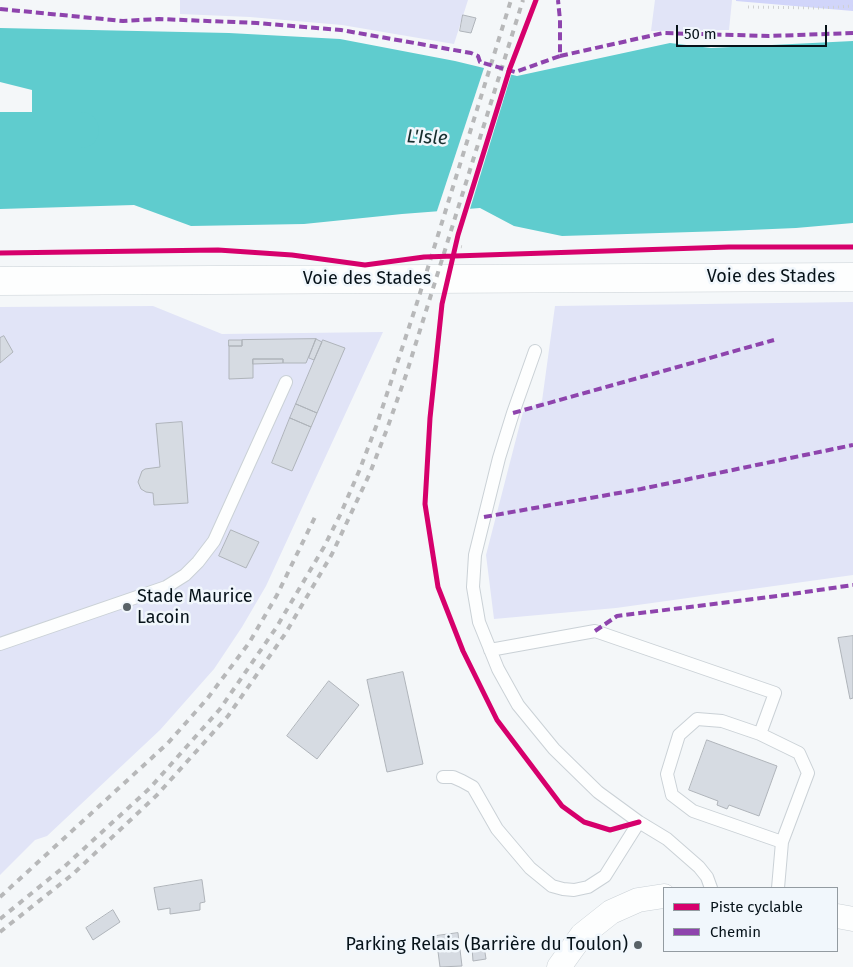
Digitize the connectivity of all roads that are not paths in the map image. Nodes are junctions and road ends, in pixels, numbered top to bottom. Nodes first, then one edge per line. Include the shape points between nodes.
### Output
1 (853, 277) edge
2 (0, 281) edge
3 (535, 351) dead end
4 (286, 382) dead end
5 (0, 644) edge
6 (490, 650) junction
7 (760, 734) junction
8 (443, 777) dead end
9 (639, 822) junction
10 (782, 842) junction
11 (711, 887) edge
12 (778, 887) edge
13 (663, 896) edge
14 (838, 916) edge
15 (853, 919) edge
16 (559, 967) edge

1 - 2 main road, Voie des Stades
3 - 6 lane via 512,414 475,555 473,588 479,622
4 - 5 lane via 214,541 185,575 166,586
6 - 7 lane via 595,631 775,693
6 - 9 lane via 518,704 554,749 598,792
7 - 10 lane via 799,753 808,772
7 - 10 lane via 722,721 697,719 679,734 667,774 672,795 693,811
8 - 9 lane via 453,777 473,787 497,829 530,868 552,886 563,889 588,887 605,876
9 - 11 lane via 667,839 699,867
10 - 12 lane
13 - 16 street via 638,900 611,912 582,935
14 - 15 street

